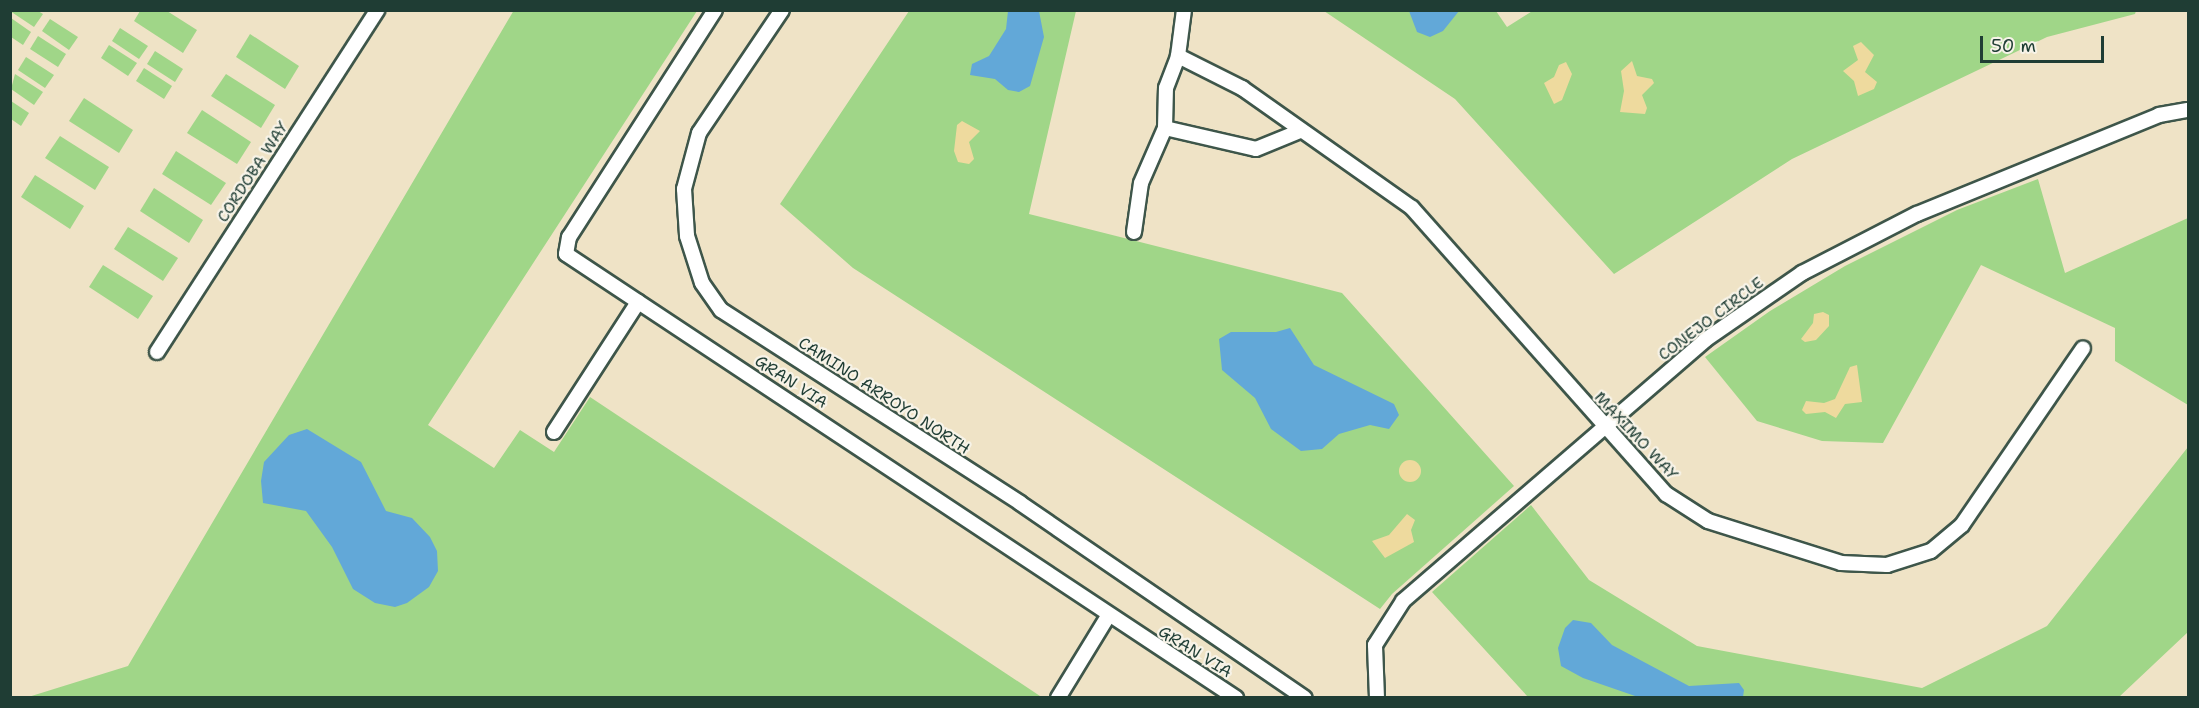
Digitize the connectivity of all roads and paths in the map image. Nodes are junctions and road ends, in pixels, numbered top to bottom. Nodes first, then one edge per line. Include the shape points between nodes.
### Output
1 (376, 10) edge
2 (715, 10) edge
3 (782, 10) edge
4 (1184, 10) edge
5 (1178, 56) junction
6 (2188, 110) edge
7 (1165, 128) junction
8 (1300, 131) junction
9 (1134, 232) dead end
10 (638, 302) junction
11 (2083, 348) dead end
12 (157, 352) dead end
13 (1602, 426) junction
14 (554, 432) dead end
15 (1107, 616) junction
16 (1376, 697) edge
17 (1058, 698) edge
18 (1236, 698) edge
19 (1305, 698) edge

1 - 12 street, CORDOBA WAY
2 - 10 street, GRAN VIA via 569,237 566,254
3 - 19 street, CAMINO ARROYO NORTH via 699,133 684,189 687,236 702,283 721,310 1020,503
4 - 5 street
5 - 7 street via 1166,88
5 - 8 street, MAXIMO WAY via 1242,88
6 - 13 street, CONEJO CIRCLE via 2158,115 1917,214 1802,273 1706,340
7 - 8 street via 1256,149
7 - 9 street via 1141,183
8 - 13 street, MAXIMO WAY via 1412,208
10 - 14 street
10 - 15 street, GRAN VIA
11 - 13 street, MAXIMO WAY via 1962,525 1930,551 1887,565 1841,563 1708,521 1666,494
13 - 16 street, CONEJO CIRCLE via 1402,601 1375,645
15 - 17 street
15 - 18 street, GRAN VIA

